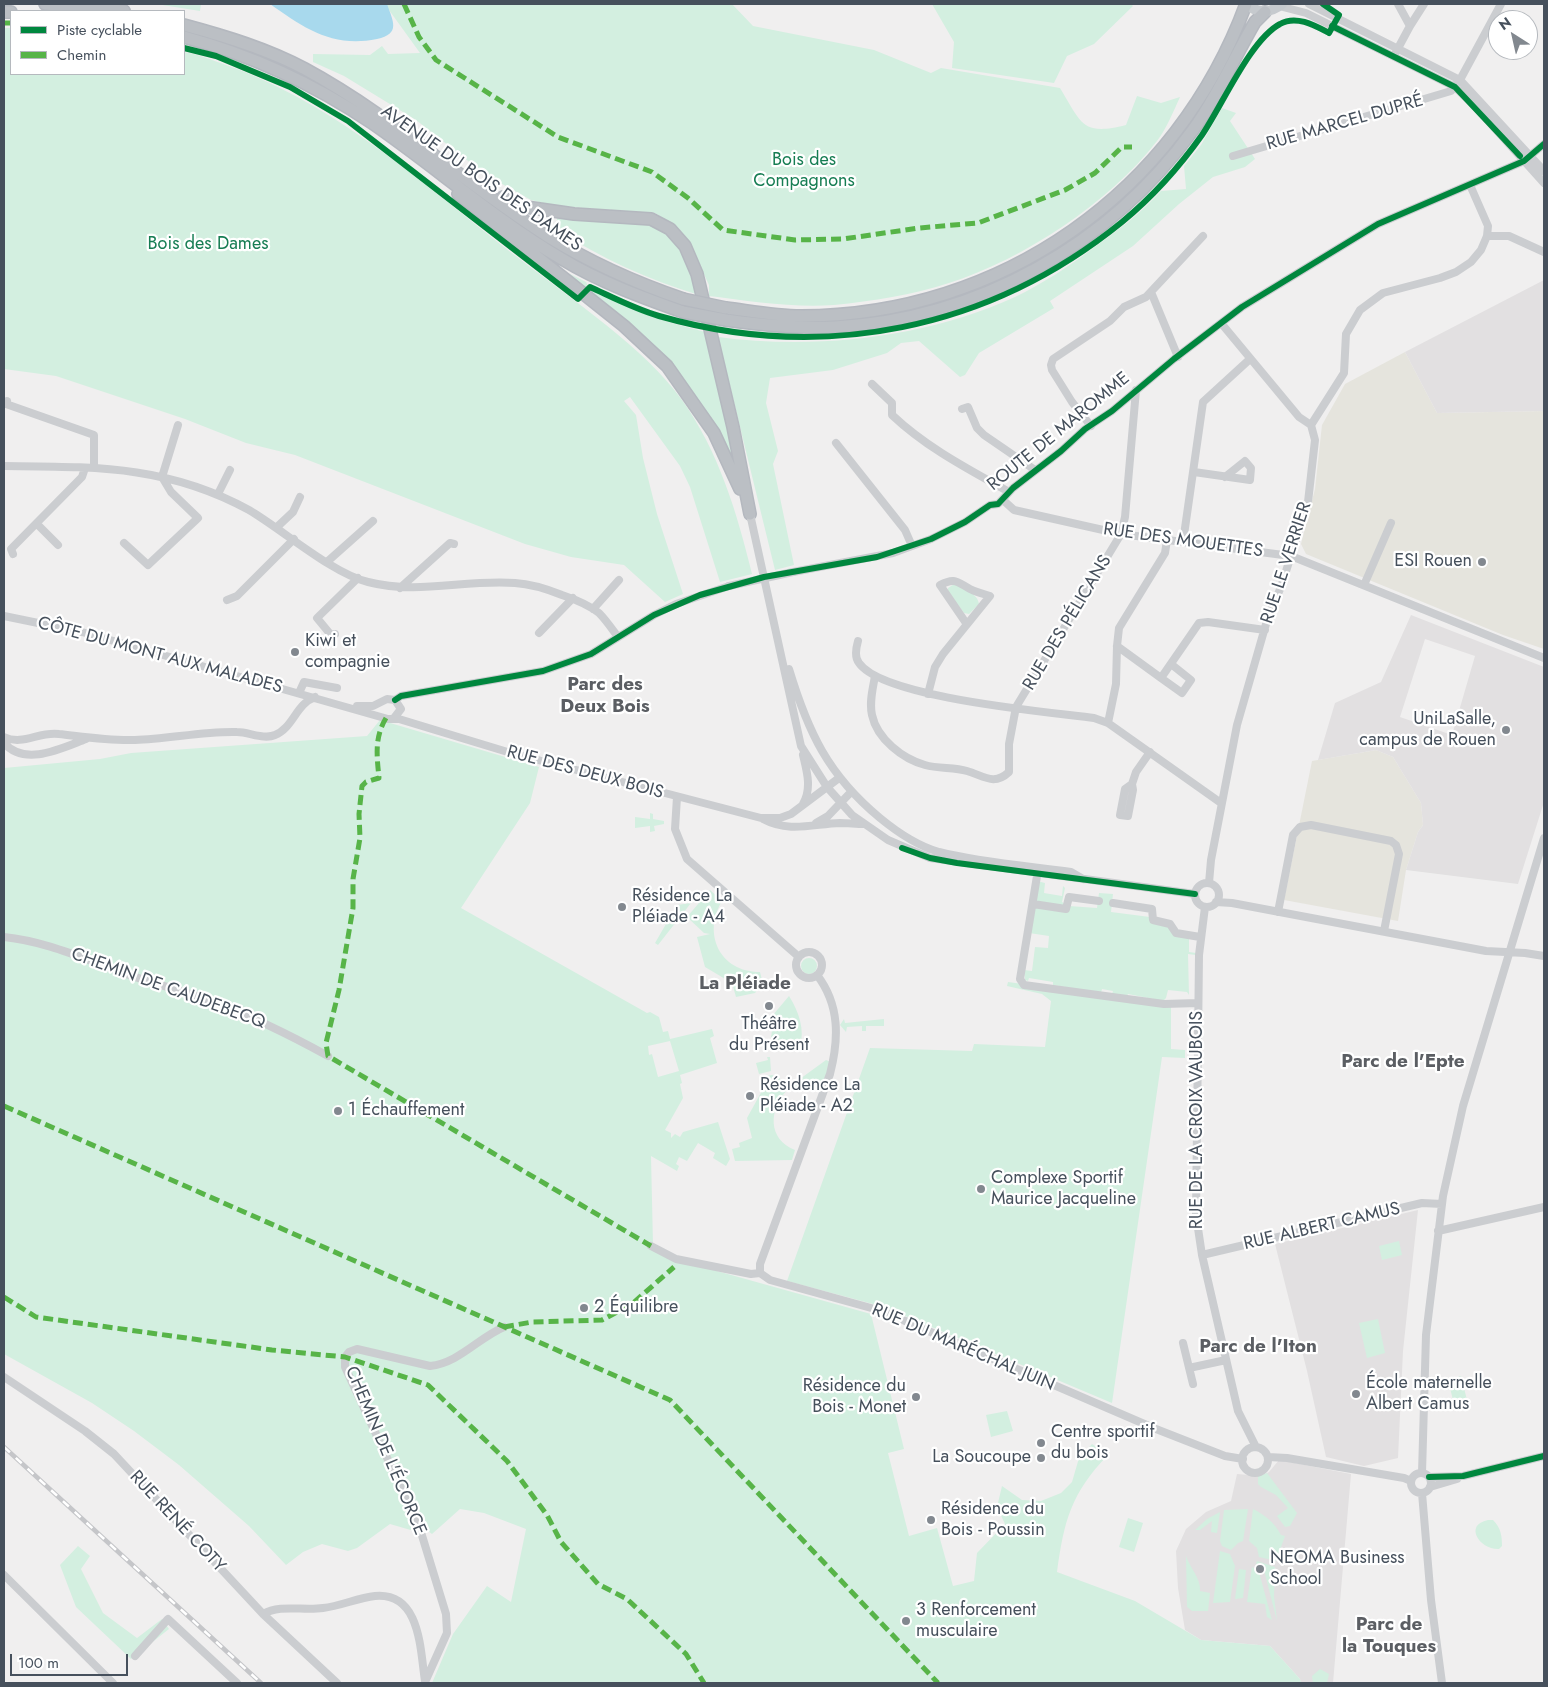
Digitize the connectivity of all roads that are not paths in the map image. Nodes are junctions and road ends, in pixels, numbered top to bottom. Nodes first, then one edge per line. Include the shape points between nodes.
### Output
1 (45, 4) edge
2 (1246, 4) edge
3 (1309, 4) edge
4 (1398, 4) edge
5 (1424, 4) edge
6 (1501, 4) edge
7 (1280, 5) edge
8 (113, 10) edge
9 (1264, 12) junction
10 (185, 25) edge
11 (1410, 26) junction
12 (185, 37) edge
13 (1396, 53) junction
14 (1457, 84) junction
15 (1544, 144) edge
16 (1233, 156) dead end
17 (1527, 158) junction
18 (446, 171) junction
19 (1544, 171) edge
20 (1544, 183) edge
21 (1470, 184) junction
22 (1203, 236) dead end
23 (1487, 236) junction
24 (1544, 252) edge
25 (1151, 292) junction
26 (1221, 323) junction
27 (1178, 357) junction
28 (1250, 359) junction
29 (872, 384) dead end
30 (1136, 390) junction
31 (7, 400) dead end
32 (962, 409) dead end
33 (178, 425) dead end
34 (1311, 425) junction
35 (1091, 426) junction
36 (99, 427) dead end
37 (94, 435) junction
38 (836, 443) dead end
39 (4, 466) edge
40 (89, 467) junction
41 (230, 470) dead end
42 (1035, 470) junction
43 (1194, 472) junction
44 (162, 477) junction
45 (1225, 477) dead end
46 (1009, 492) junction
47 (218, 494) junction
48 (300, 497) dead end
49 (1003, 500) junction
50 (750, 514) junction
51 (373, 521) dead end
52 (1391, 523) dead end
53 (37, 524) junction
54 (276, 528) junction
55 (1121, 534) junction
56 (294, 539) junction
57 (1167, 540) junction
58 (124, 542) dead end
59 (1183, 542) junction
60 (454, 544) dead end
61 (58, 545) dead end
62 (912, 546) junction
63 (12, 554) dead end
64 (1291, 556) junction
65 (328, 562) junction
66 (358, 578) junction
67 (619, 580) dead end
68 (1364, 585) junction
69 (400, 588) junction
70 (573, 598) junction
71 (227, 600) dead end
72 (593, 609) junction
73 (4, 616) edge
74 (966, 623) junction
75 (777, 628) junction
76 (1265, 630) junction
77 (539, 633) dead end
78 (334, 634) dead end
79 (618, 637) junction
80 (858, 642) dead end
81 (1116, 646) junction
82 (1544, 658) edge
83 (1171, 664) junction
84 (875, 676) junction
85 (1161, 678) junction
86 (337, 688) dead end
87 (299, 693) junction
88 (928, 694) junction
89 (315, 697) junction
90 (381, 704) junction
91 (348, 706) junction
92 (398, 706) junction
93 (1016, 708) junction
94 (383, 716) junction
95 (394, 718) junction
96 (411, 723) junction
97 (1108, 723) junction
98 (58, 734) junction
99 (4, 737) edge
100 (86, 739) junction
101 (4, 743) edge
102 (801, 746) junction
103 (62, 748) junction
104 (1150, 752) junction
105 (839, 778) junction
106 (1132, 784) dead end
107 (827, 787) junction
108 (851, 792) junction
109 (677, 797) junction
110 (839, 802) junction
111 (1221, 804) junction
112 (801, 807) junction
113 (761, 818) junction
114 (864, 824) junction
115 (812, 826) junction
116 (1544, 838) edge
117 (1038, 873) junction
118 (1209, 883) junction
119 (1195, 894) junction
120 (1217, 899) junction
121 (1099, 901) dead end
122 (1113, 903) dead end
123 (1033, 904) junction
124 (1205, 907) junction
125 (1278, 912) junction
126 (1384, 931) junction
127 (4, 937) edge
128 (1200, 937) junction
129 (1509, 953) junction
130 (1544, 956) edge
131 (800, 957) junction
132 (817, 975) junction
133 (1198, 1003) junction
134 (328, 1056) dead end
135 (1442, 1204) junction
136 (1544, 1207) edge
137 (1438, 1231) junction
138 (652, 1246) dead end
139 (1202, 1255) junction
140 (760, 1273) junction
141 (504, 1327) dead end
142 (1183, 1343) dead end
143 (1226, 1360) junction
144 (1189, 1368) junction
145 (4, 1377) edge
146 (1193, 1384) dead end
147 (1256, 1447) junction
148 (1544, 1456) edge
149 (1268, 1457) junction
150 (1243, 1458) junction
151 (1426, 1475) junction
152 (1463, 1476) junction
153 (1412, 1481) junction
154 (1430, 1487) junction
155 (1422, 1493) junction
156 (4, 1575) edge
157 (262, 1614) junction
158 (134, 1656) dead end
159 (113, 1683) edge
160 (237, 1683) edge
161 (337, 1683) edge
162 (425, 1683) edge
163 (1442, 1683) edge

1 - 8 highway
2 - 9 main road
2 - 18 highway, AVENUE DU BOIS DES DAMES, bridge via 1236,32 1204,90 1164,147 1108,204 1031,258 967,287 900,306 800,316 726,308 683,299 600,266
3 - 13 street
4 - 11 street
5 - 11 street
6 - 14 street
7 - 9 main road
7 - 13 street via 1306,13
9 - 18 highway, AVENUE DU BOIS DES DAMES, bridge via 1254,22 1208,108 1168,162 1114,216 1067,251 1009,284 969,300 890,321 806,327 726,320 683,312 601,280 561,259
10 - 18 highway, AVENUE DU BOIS DES DAMES via 254,47 304,69 400,130
11 - 13 street
12 - 18 highway, AVENUE DU BOIS DES DAMES via 258,61 318,89
13 - 14 street
14 - 16 street, RUE MARCEL DUPRÉ via 1437,97
14 - 17 street
15 - 17 street, ROUTE DE MAROMME
17 - 19 street
17 - 20 street
17 - 21 street, ROUTE DE MAROMME
18 - 50 highway via 457,193 646,345 672,372 714,434 733,470
18 - 50 highway via 519,206 651,220 670,229 685,246 697,274
21 - 23 street via 1488,226
21 - 26 street, ROUTE DE MAROMME via 1378,224
22 - 25 street
23 - 24 street via 1508,236
23 - 34 street via 1475,258 1456,272 1383,293 1360,310 1346,334 1344,373
25 - 27 street
25 - 35 street via 1124,307 1110,321 1053,359 1052,370
26 - 27 street, ROUTE DE MAROMME
26 - 28 street
27 - 30 street, ROUTE DE MAROMME
28 - 34 street via 1299,417
28 - 43 street via 1204,400
29 - 46 street via 892,403 892,415 909,431 936,451
30 - 35 street, ROUTE DE MAROMME
30 - 55 street, RUE DES PÉLICANS
31 - 37 street via 6,404
32 - 42 street via 968,407 984,436
33 - 44 street
34 - 64 street, RUE LE VERRIER via 1315,440 1310,488
35 - 42 street, ROUTE DE MAROMME
36 - 37 street
37 - 40 street
38 - 62 street via 905,530
39 - 40 street
40 - 44 street via 132,470
40 - 53 street
41 - 47 street
42 - 46 street, ROUTE DE MAROMME
43 - 45 street
43 - 59 street
44 - 47 street
44 - 58 street via 171,492 198,518 148,565
46 - 49 street, ROUTE DE MAROMME
47 - 54 street
48 - 54 street via 293,512
49 - 55 street, RUE DES MOUETTES via 1014,510
49 - 62 street, ROUTE DE MAROMME
50 - 75 street
51 - 65 street
52 - 68 street
53 - 61 street
53 - 63 street via 11,549
54 - 56 street
55 - 57 street, RUE DES MOUETTES
55 - 93 street, RUE DES PÉLICANS
56 - 65 street
56 - 71 street via 237,596
57 - 59 street, RUE DES MOUETTES
57 - 81 street via 1165,553 1120,628
59 - 64 street, RUE DES MOUETTES
60 - 69 street via 450,543
62 - 79 street, ROUTE DE MAROMME, bridge via 877,557 729,586 676,604
64 - 68 street, RUE DES MOUETTES
64 - 76 street, RUE LE VERRIER
65 - 66 street
66 - 69 street
66 - 78 street via 317,618 331,635
67 - 72 street
68 - 82 street, RUE DES MOUETTES
69 - 70 street via 514,583 540,587
70 - 72 street
70 - 77 street
72 - 79 street
73 - 87 street, CÔTE DU MONT AUX MALADES via 82,632
74 - 74 street via 990,596 970,590 957,580 949,580 940,585
74 - 88 street via 935,667
75 - 102 street
75 - 105 street via 808,726
76 - 83 street via 1208,622 1199,624
76 - 111 street, RUE LE VERRIER via 1237,725
79 - 92 street, ROUTE DE MAROMME via 591,654 543,670 410,695
80 - 84 street via 855,651 859,663
81 - 85 street
81 - 97 street via 1116,684
83 - 85 street
83 - 85 street via 1191,680 1182,693
84 - 88 street
84 - 93 street via 872,715 889,744 907,759 926,766 967,771 991,781 1009,772 1009,744
86 - 87 street via 304,682
87 - 89 street, CÔTE DU MONT AUX MALADES
88 - 93 street
89 - 91 street, CÔTE DU MONT AUX MALADES
89 - 100 street via 303,703 282,731 273,736 238,732 135,740
90 - 91 street
90 - 92 street via 387,699
90 - 94 street
91 - 94 street
92 - 95 street
92 - 96 street, RUE DES DEUX BOIS
93 - 97 street via 1094,718
94 - 95 street
95 - 96 street, RUE DES DEUX BOIS
96 - 109 street, RUE DES DEUX BOIS
97 - 104 street
98 - 99 street via 38,735 22,741
98 - 100 street
98 - 103 street
100 - 103 street
101 - 103 street via 29,755
102 - 107 street
102 - 112 street via 809,786
104 - 106 street
104 - 111 street
105 - 107 street, RUE DES DEUX BOIS
105 - 108 street
107 - 110 street
107 - 112 street, RUE DES DEUX BOIS
108 - 110 street
108 - 117 street via 890,826 938,852
109 - 113 street, RUE DES DEUX BOIS
109 - 131 street via 675,829 687,859
110 - 114 street
110 - 115 street via 828,816
111 - 118 street, RUE LE VERRIER
112 - 113 street, RUE DES DEUX BOIS via 785,816
113 - 115 street, RUE DES DEUX BOIS via 792,828
114 - 115 street, RUE DES DEUX BOIS
114 - 117 street via 902,848 941,860
116 - 129 street
117 - 119 street via 1071,872 1083,879
117 - 123 street
118 - 119 street via 1200,885
118 - 120 street via 1217,889
119 - 124 street via 1198,904
120 - 124 street
120 - 125 street
121 - 123 street via 1069,896 1066,909
122 - 128 street via 1152,909 1153,920 1170,924 1176,933
123 - 133 street via 1020,979 1024,985 1164,1004
124 - 128 street, RUE DE LA CROIX VAUBOIS
125 - 126 street
125 - 126 street via 1293,836 1300,827 1311,825 1391,841 1396,845 1398,854
126 - 129 street via 1482,951
127 - 134 street, CHEMIN DE CAUDEBECQ via 26,939 79,955 211,1001
128 - 133 street, RUE DE LA CROIX VAUBOIS
129 - 130 street
129 - 135 street via 1463,1106
131 - 132 street via 796,964 799,974 810,978
131 - 132 street via 807,953 818,957 822,964
132 - 140 street via 831,1000 837,1045 830,1074 760,1264
133 - 139 street, RUE DE LA CROIX VAUBOIS via 1196,1215
135 - 137 street
135 - 139 street, RUE ALBERT CAMUS via 1422,1203
136 - 137 street
137 - 151 street via 1425,1342
138 - 140 street, RUE DU MARÉCHAL JUIN via 682,1260
139 - 143 street, RUE DE LA CROIX VAUBOIS
140 - 150 street, RUE DU MARÉCHAL JUIN via 770,1280 882,1312 1156,1429 1225,1456
141 - 162 street, CHEMIN DE L'ÉCORCE via 488,1334 452,1361 440,1365 430,1366 358,1348 345,1357 346,1367 420,1529 446,1614 447,1633
142 - 144 street
143 - 144 street
143 - 147 street, RUE DE LA CROIX VAUBOIS via 1242,1422
144 - 146 street
145 - 157 street, RUE RENÉ COTY via 114,1454
147 - 149 street via 1264,1450
147 - 150 street via 1248,1449
148 - 152 street
149 - 150 street via 1265,1468 1256,1472 1246,1469
149 - 153 street
151 - 152 street
151 - 153 street via 1414,1476
151 - 154 street
152 - 154 street
153 - 155 street via 1414,1490
154 - 155 street
155 - 163 street
156 - 159 street
157 - 161 street, RUE RENÉ COTY
157 - 162 street via 275,1609 324,1608 377,1596 395,1600 412,1614 416,1624
158 - 160 street via 168,1619

